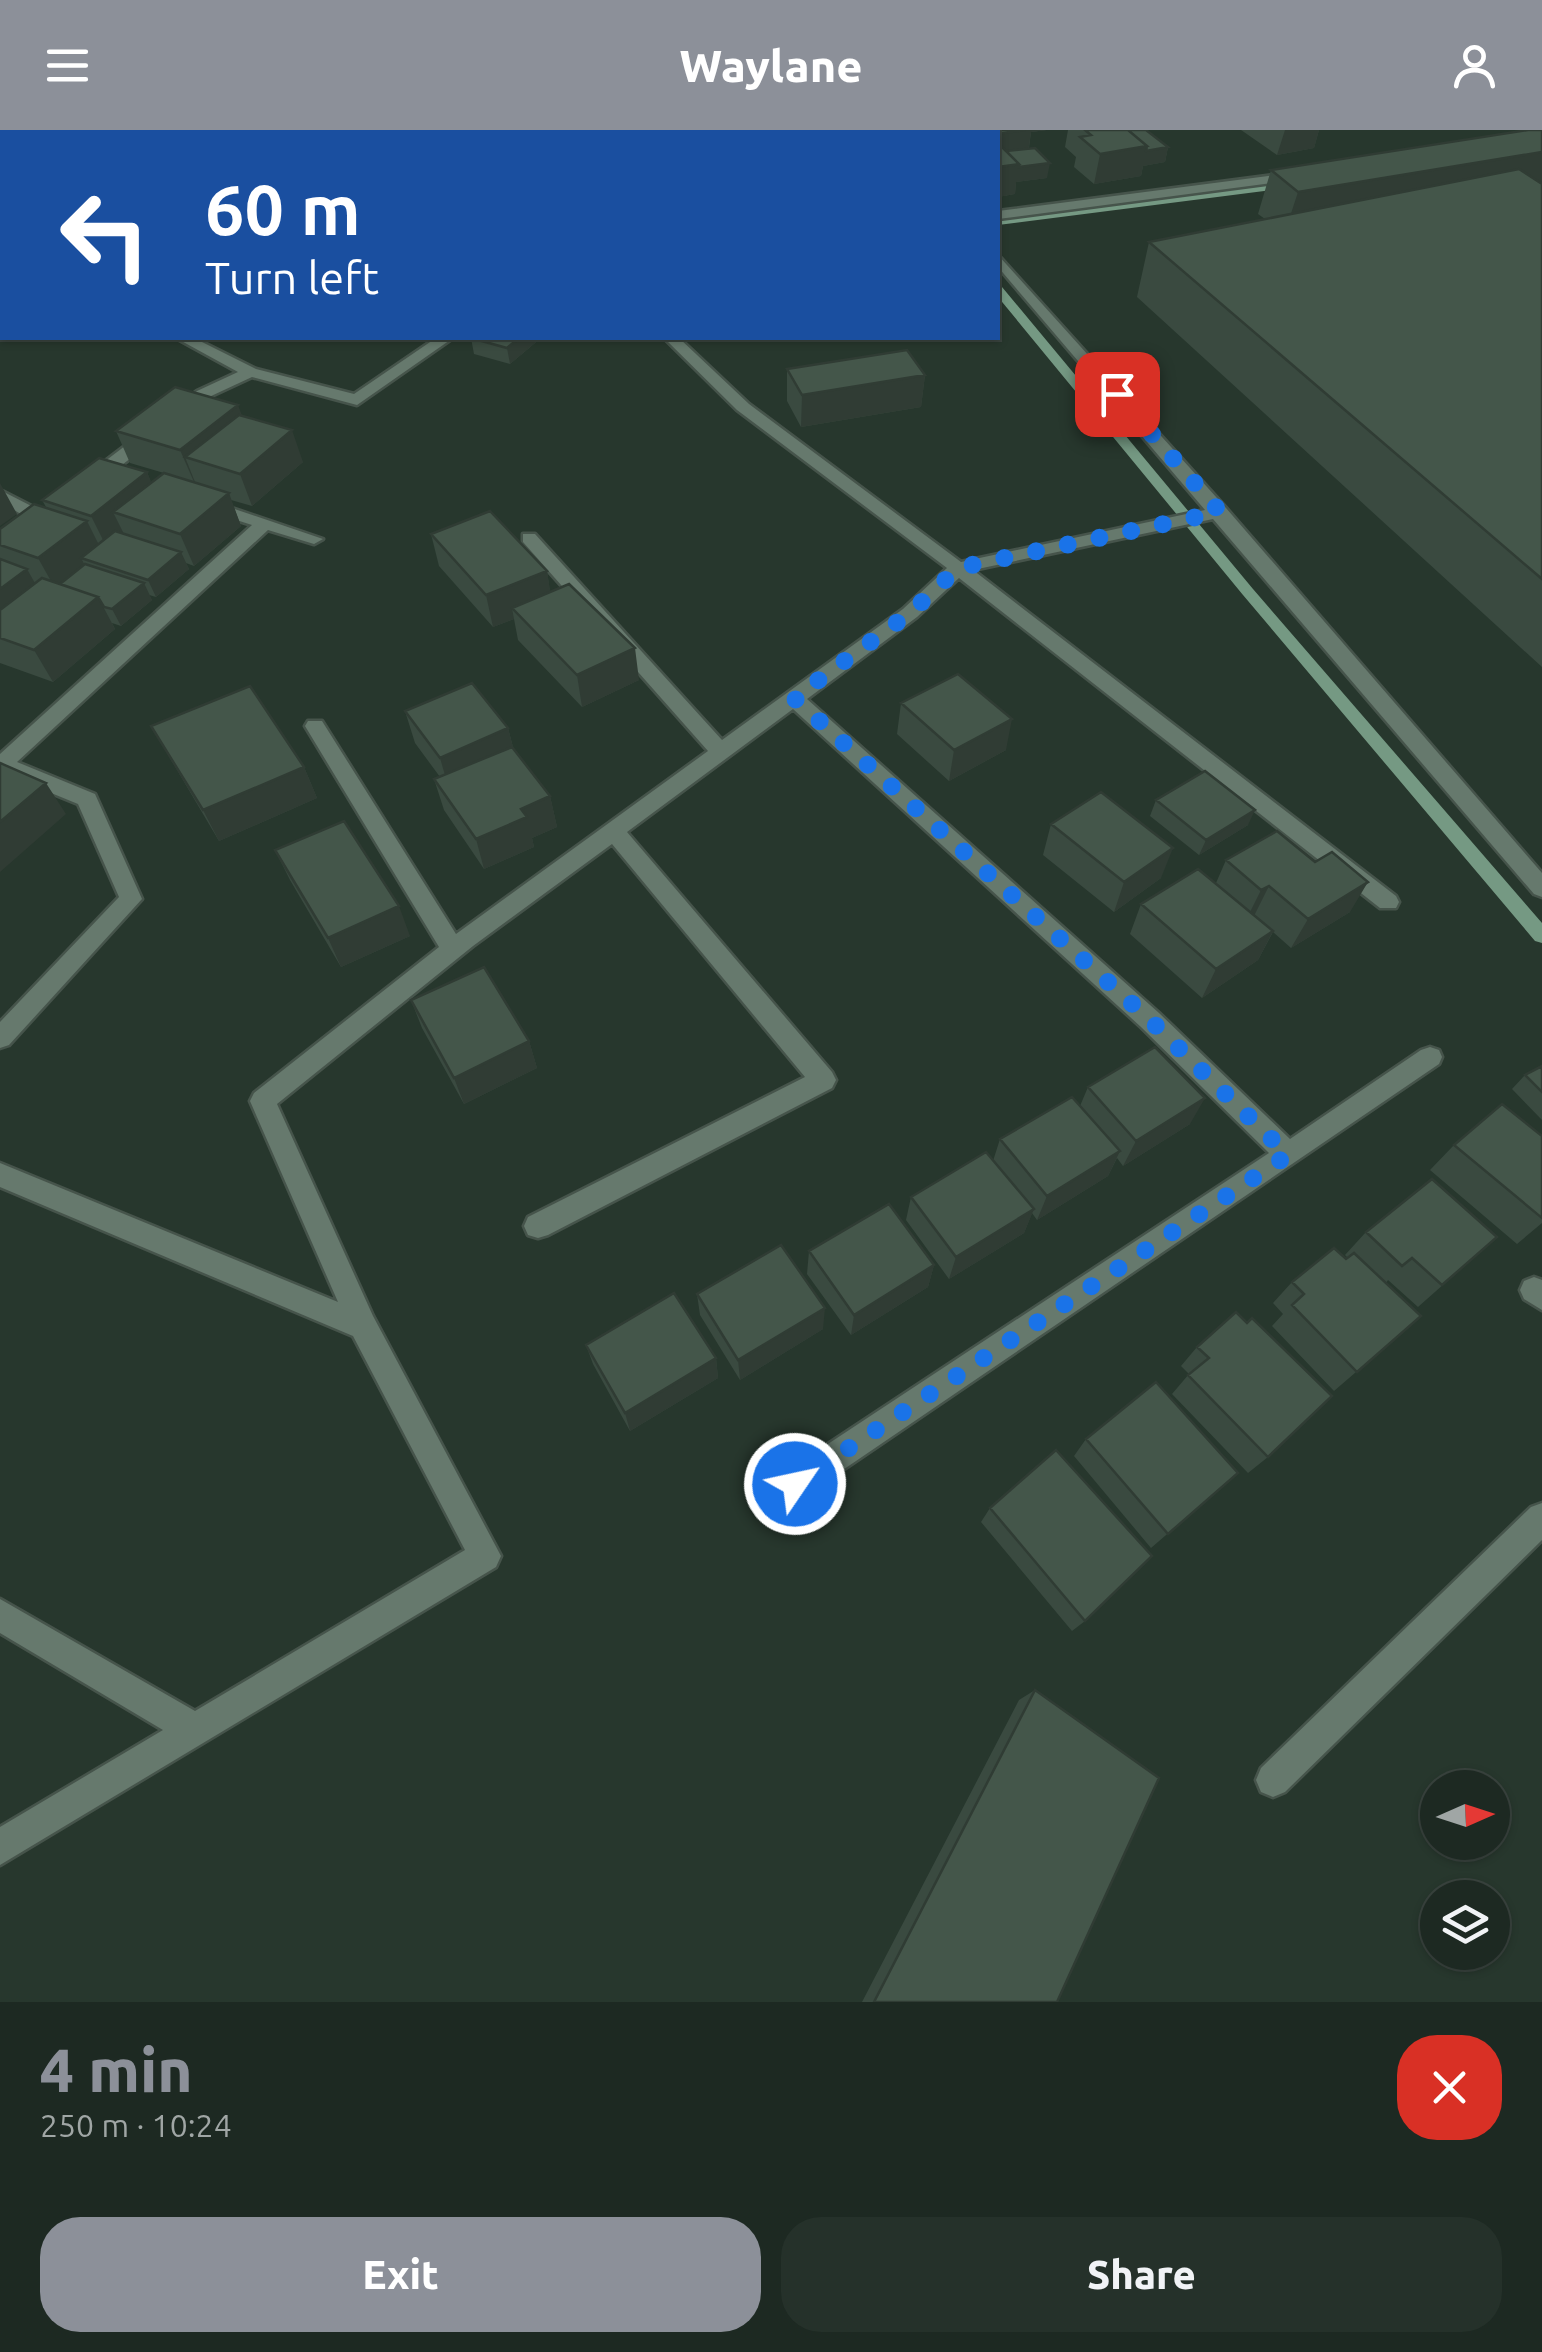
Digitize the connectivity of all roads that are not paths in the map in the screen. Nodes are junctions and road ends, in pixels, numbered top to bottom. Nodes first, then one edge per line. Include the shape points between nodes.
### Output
1 (1309, 174) edge
2 (1000, 215) edge
3 (1000, 261) edge
4 (188, 340) edge
5 (442, 340) edge
6 (674, 340) edge
7 (250, 372) junction
8 (0, 495) edge
9 (72, 495) edge
10 (193, 500) edge
11 (1210, 514) junction
12 (42, 518) edge
13 (265, 523) junction
14 (529, 538) dead end
15 (314, 539) dead end
16 (958, 568) junction
17 (794, 698) junction
18 (315, 726) dead end
19 (721, 752) junction
20 (0, 764) edge
21 (614, 830) junction
22 (1542, 888) edge
23 (1388, 902) dead end
24 (453, 950) junction
25 (0, 1038) edge
26 (1430, 1057) dead end
27 (1288, 1155) junction
28 (0, 1175) edge
29 (538, 1226) dead end
30 (363, 1326) junction
31 (795, 1484) dead end
32 (1542, 1518) edge
33 (0, 1616) edge
34 (196, 1730) junction
35 (1272, 1780) dead end
36 (0, 1847) edge

1 - 2 street
3 - 11 street
4 - 7 street
5 - 7 street via 357,400
6 - 16 street via 743,407
7 - 9 street via 204,394 112,474
8 - 12 street
10 - 13 street
11 - 16 street
11 - 22 street
13 - 15 street
13 - 20 street
14 - 19 street
16 - 17 street via 910,613
16 - 23 street
17 - 19 street
17 - 27 street via 1150,1020
18 - 24 street
19 - 21 street
20 - 25 street via 86,799 131,899
21 - 24 street
21 - 29 street via 823,1080
24 - 30 street via 264,1101
26 - 27 street
27 - 31 street
28 - 30 street
30 - 34 street via 486,1556
32 - 35 street
33 - 34 street
34 - 36 street

